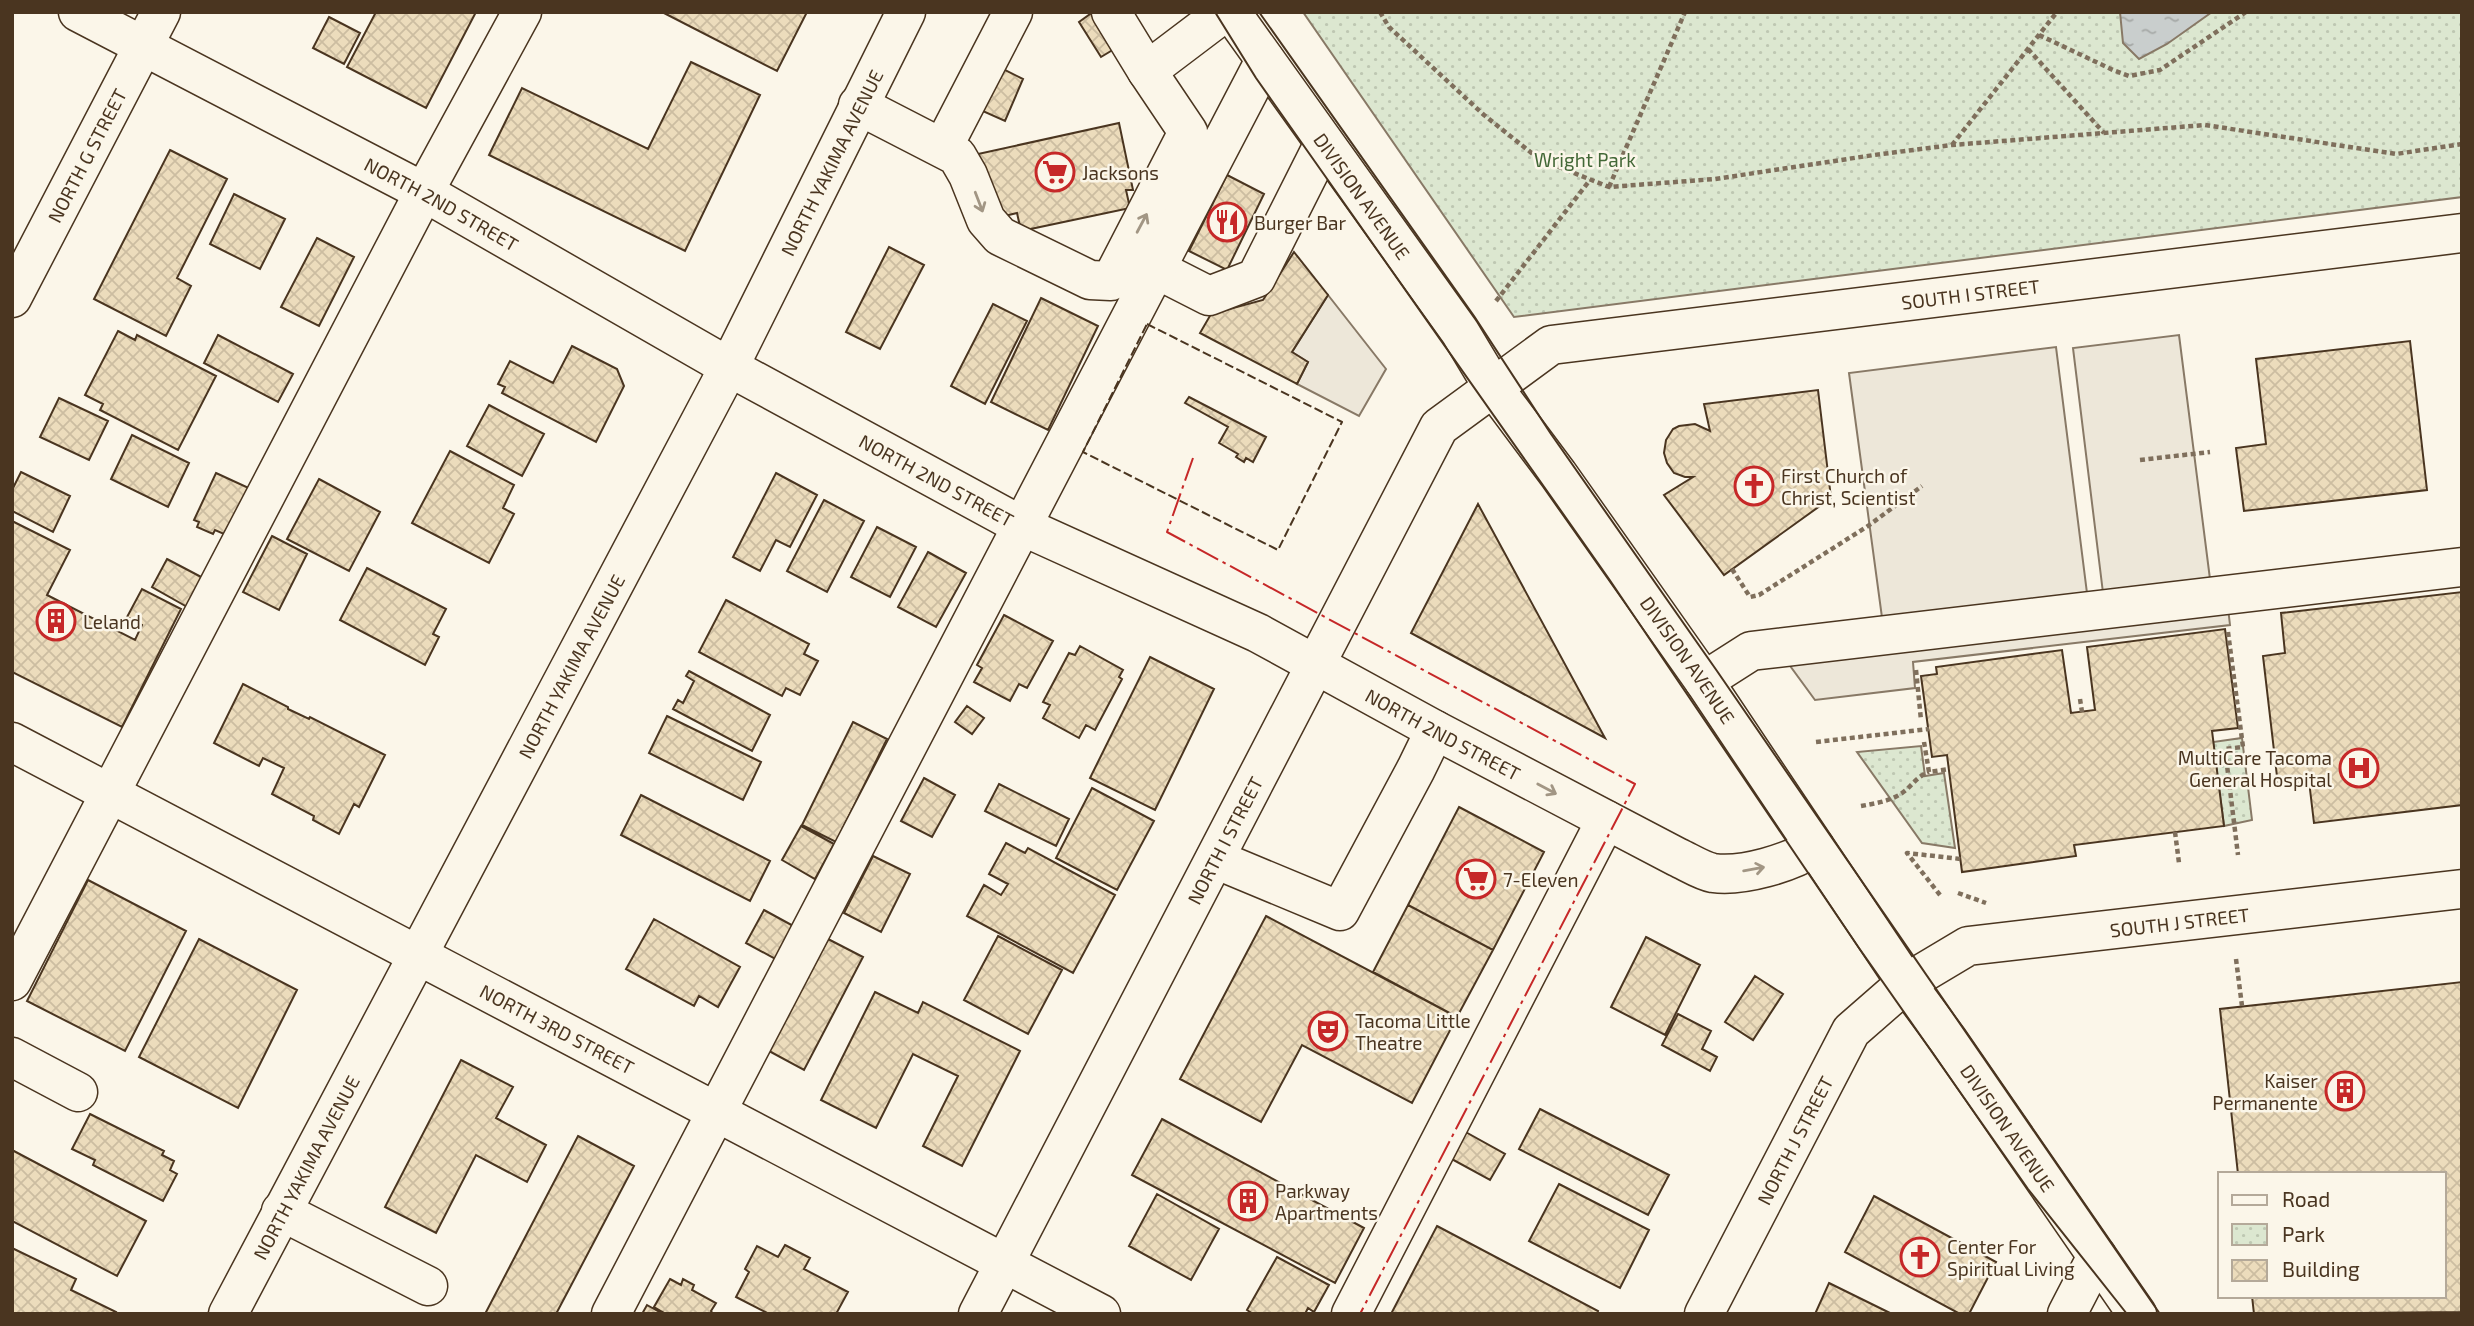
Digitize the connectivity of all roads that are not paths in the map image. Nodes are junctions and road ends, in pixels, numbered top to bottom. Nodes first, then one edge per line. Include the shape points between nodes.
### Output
1 (78, 12) edge
2 (161, 12) edge
3 (522, 12) edge
4 (905, 12) edge
5 (1013, 12) edge
6 (1111, 12) edge
7 (1225, 12) edge
8 (1231, 12) edge
9 (144, 46) junction
10 (1265, 60) junction
11 (1147, 71) junction
12 (858, 105) junction
13 (1324, 143) junction
14 (943, 147) junction
15 (424, 192) junction
16 (2462, 233) edge
17 (1156, 269) junction
18 (12, 298) edge
19 (729, 367) junction
20 (1493, 387) junction
21 (1022, 526) junction
22 (2462, 567) edge
23 (1315, 663) junction
24 (1704, 681) junction
25 (1435, 730) junction
26 (12, 742) edge
27 (110, 793) junction
28 (1606, 820) junction
29 (1815, 847) junction
30 (1215, 859) junction
31 (2462, 889) edge
32 (418, 953) junction
33 (12, 981) edge
34 (1906, 983) junction
35 (12, 1057) edge
36 (78, 1092) dead end
37 (716, 1111) junction
38 (281, 1212) junction
39 (2097, 1256) junction
40 (1004, 1264) junction
41 (428, 1286) dead end
42 (228, 1314) edge
43 (611, 1314) edge
44 (978, 1314) edge
45 (1101, 1314) edge
46 (1351, 1314) edge
47 (1704, 1314) edge
48 (2067, 1314) edge
49 (2137, 1314) edge

1 - 9 street, NORTH 2ND STREET
2 - 9 street, NORTH G STREET
3 - 15 street
4 - 12 street, NORTH YAKIMA AVENUE
5 - 14 street
6 - 11 street
7 - 11 street
8 - 10 street, DIVISION AVENUE
9 - 15 street, NORTH 2ND STREET
9 - 18 street, NORTH G STREET
10 - 13 street, DIVISION AVENUE
10 - 17 street
14 -> 11 street via 957,156 986,220 1000,236 1090,280 1111,281 1188,132
12 - 14 street
12 - 19 street, NORTH YAKIMA AVENUE
13 - 17 street via 1256,278 1209,296
13 - 20 street, DIVISION AVENUE via 1460,332
15 - 19 street, NORTH 2ND STREET
15 - 27 street
16 - 20 street, SOUTH I STREET via 1551,345
17 - 21 street
19 - 21 street, NORTH 2ND STREET
19 - 32 street, NORTH YAKIMA AVENUE
20 - 23 street, NORTH I STREET via 1439,427
20 - 24 street, DIVISION AVENUE
21 - 23 street, NORTH 2ND STREET
21 - 37 street
22 - 24 street via 1751,652
23 - 25 street, NORTH 2ND STREET
23 - 30 street, NORTH I STREET
24 - 29 street, DIVISION AVENUE
25 -> 28 street, NORTH 2ND STREET
25 - 30 street via 1340,911
26 - 27 street, NORTH 3RD STREET
27 - 32 street, NORTH 3RD STREET
27 - 33 street
28 -> 29 street, NORTH 2ND STREET via 1712,873 1754,870 1798,858
28 - 46 street
29 - 34 street, DIVISION AVENUE
30 - 40 street, NORTH I STREET
31 - 34 street, SOUTH J STREET via 1968,947
32 - 37 street, NORTH 3RD STREET
32 - 38 street, NORTH YAKIMA AVENUE
34 - 39 street, DIVISION AVENUE
34 - 47 street, NORTH J STREET via 1851,1031
35 - 36 street
37 - 40 street, NORTH 3RD STREET
37 - 43 street
38 - 41 street
38 - 42 street, NORTH YAKIMA AVENUE
39 - 48 street
39 - 49 street, DIVISION AVENUE
40 - 44 street, NORTH I STREET
40 - 45 street, NORTH 3RD STREET

